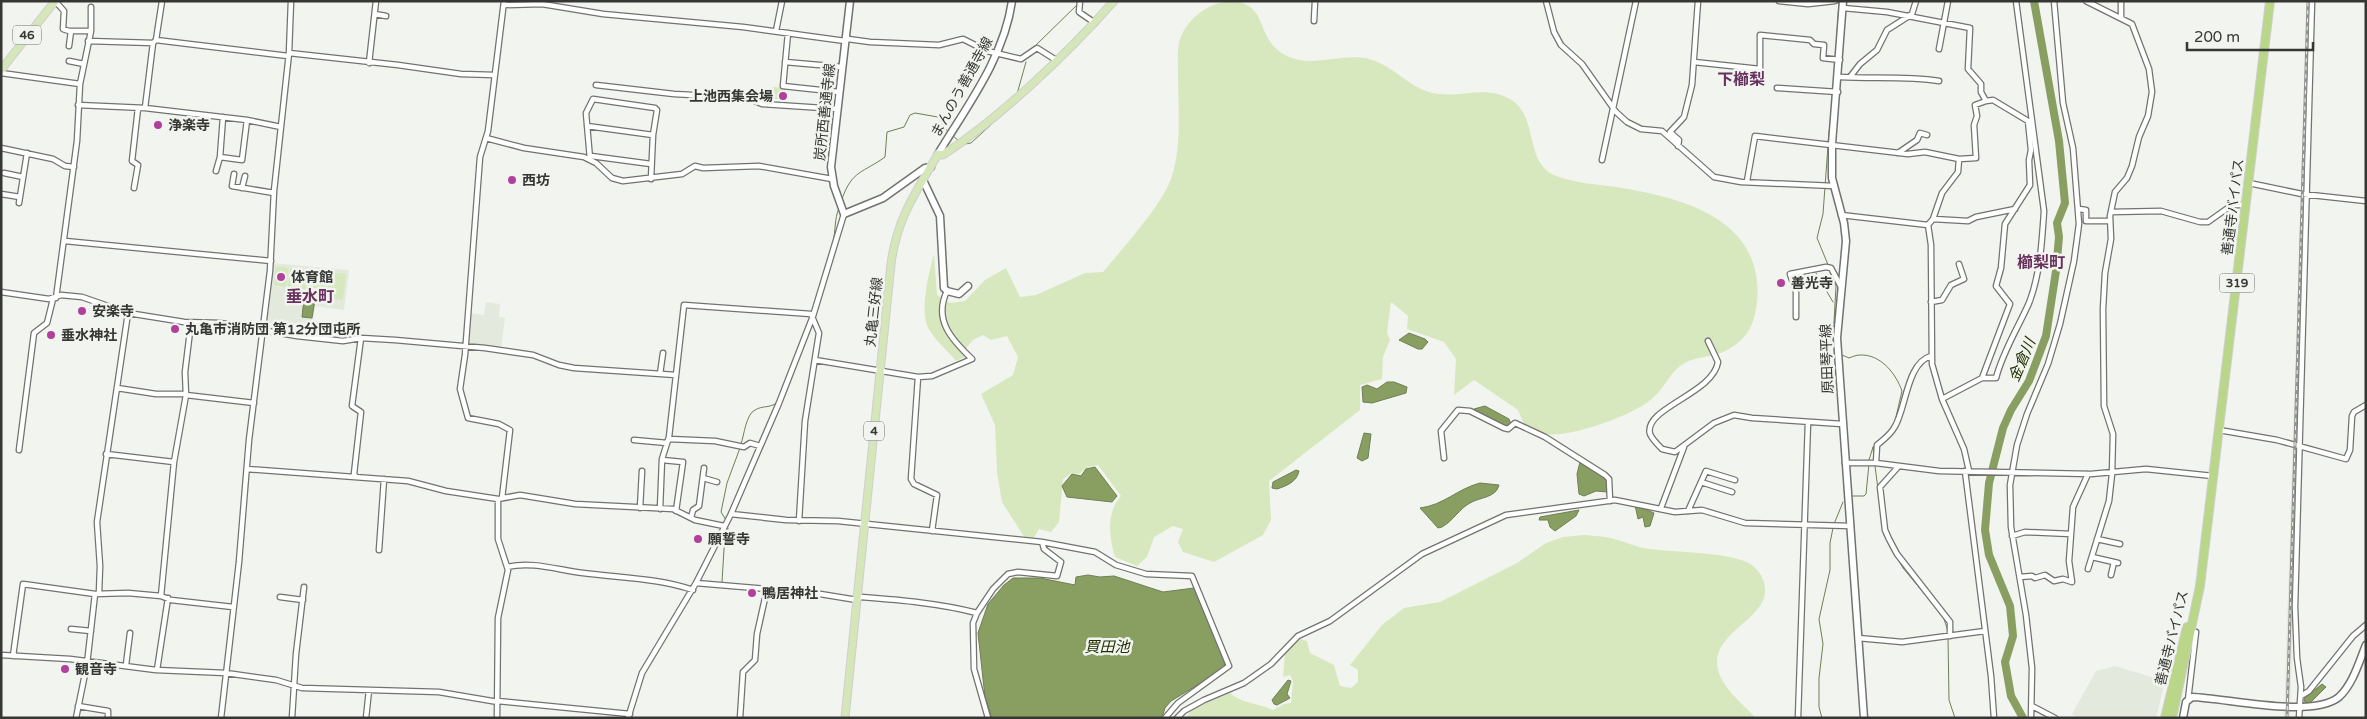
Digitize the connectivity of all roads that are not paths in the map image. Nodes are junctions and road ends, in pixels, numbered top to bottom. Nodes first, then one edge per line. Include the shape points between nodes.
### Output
1 (55, 1) edge
2 (162, 1) edge
3 (291, 1) edge
4 (376, 1) edge
5 (782, 1) edge
6 (850, 1) edge
7 (1012, 1) edge
8 (1080, 1) edge
9 (1114, 1) edge
10 (1315, 1) edge
11 (1546, 1) edge
12 (1636, 1) edge
13 (1698, 1) edge
14 (1779, 1) edge
15 (1834, 1) edge
16 (1916, 1) edge
17 (1948, 1) edge
18 (2016, 1) edge
19 (2054, 1) edge
20 (2086, 1) edge
21 (2121, 1) edge
22 (2270, 1) edge
23 (2312, 1) edge
24 (504, 3) edge
25 (1843, 5) edge
26 (91, 7) dead end
27 (375, 14) junction
28 (386, 16) dead end
29 (2121, 17) junction
30 (1907, 18) junction
31 (1314, 21) dead end
32 (1095, 23) junction
33 (1944, 23) junction
34 (71, 31) junction
35 (91, 31) junction
36 (776, 31) junction
37 (788, 32) junction
38 (88, 41) junction
39 (155, 41) junction
40 (372, 41) junction
41 (844, 41) junction
42 (378, 42) dead end
43 (69, 46) dead end
44 (1939, 49) dead end
45 (998, 53) junction
46 (289, 55) junction
47 (1837, 59) junction
48 (1056, 60) junction
49 (69, 61) dead end
50 (785, 62) junction
51 (1694, 62) junction
52 (369, 63) junction
53 (84, 64) junction
54 (842, 67) junction
55 (1, 72) edge
56 (494, 75) junction
57 (1839, 77) junction
58 (1850, 78) junction
59 (1940, 81) dead end
60 (80, 84) junction
61 (596, 85) dead end
62 (1777, 88) dead end
63 (839, 92) junction
64 (1835, 92) junction
65 (1986, 101) junction
66 (78, 105) junction
67 (1611, 107) junction
68 (138, 108) junction
69 (145, 108) junction
70 (838, 108) junction
71 (223, 117) junction
72 (247, 120) junction
73 (587, 126) junction
74 (282, 127) junction
75 (653, 135) junction
76 (1927, 135) dead end
77 (486, 138) junction
78 (1830, 144) junction
79 (1678, 146) junction
80 (1, 148) edge
81 (2033, 150) junction
82 (27, 153) junction
83 (1898, 153) junction
84 (938, 154) junction
85 (220, 157) junction
86 (591, 157) junction
87 (1959, 159) junction
88 (1602, 160) dead end
89 (651, 164) junction
90 (74, 167) junction
91 (931, 167) junction
92 (216, 171) dead end
93 (4, 173) dead end
94 (234, 174) dead end
95 (244, 176) dead end
96 (23, 178) junction
97 (651, 179) junction
98 (832, 179) junction
99 (923, 180) junction
100 (1747, 181) junction
101 (2249, 183) junction
102 (1828, 186) junction
103 (134, 188) dead end
104 (242, 188) junction
105 (274, 193) junction
106 (1, 194) edge
107 (2307, 194) junction
108 (20, 197) junction
109 (2366, 201) edge
110 (19, 203) dead end
111 (2246, 205) junction
112 (2015, 209) junction
113 (2079, 209) junction
114 (2111, 212) junction
115 (844, 214) junction
116 (1842, 215) junction
117 (1933, 219) junction
118 (2110, 222) junction
119 (1928, 225) junction
120 (64, 241) junction
121 (271, 262) junction
122 (1959, 264) dead end
123 (968, 286) dead end
124 (1841, 287) junction
125 (947, 291) junction
126 (1, 292) edge
127 (54, 298) junction
128 (1931, 302) junction
129 (128, 314) junction
130 (812, 315) junction
131 (1796, 317) dead end
132 (191, 323) junction
133 (262, 331) junction
134 (361, 338) junction
135 (1708, 341) dead end
136 (464, 347) junction
137 (663, 353) dead end
138 (1931, 356) junction
139 (815, 360) junction
140 (880, 371) junction
141 (660, 374) junction
142 (676, 375) junction
143 (918, 377) junction
144 (1982, 378) junction
145 (117, 388) junction
146 (186, 394) junction
147 (1942, 399) junction
148 (254, 403) junction
149 (2366, 405) edge
150 (1808, 422) junction
151 (1842, 424) junction
152 (2219, 430) junction
153 (634, 440) dead end
154 (668, 441) junction
155 (2300, 445) junction
156 (760, 446) junction
157 (1684, 447) junction
158 (19, 450) dead end
159 (106, 454) junction
160 (1444, 458) dead end
161 (662, 460) junction
162 (174, 462) junction
163 (1845, 463) junction
164 (1872, 463) junction
165 (1898, 467) junction
166 (704, 468) dead end
167 (247, 469) junction
168 (642, 471) dead end
169 (1967, 471) junction
170 (2012, 472) junction
171 (2088, 474) junction
172 (2112, 474) junction
173 (2213, 476) junction
174 (356, 477) junction
175 (703, 478) junction
176 (384, 479) junction
177 (1735, 480) dead end
178 (717, 482) dead end
179 (1701, 482) junction
180 (1732, 492) dead end
181 (500, 498) junction
182 (1610, 501) junction
183 (640, 508) junction
184 (1661, 508) junction
185 (660, 509) junction
186 (1688, 510) junction
187 (676, 511) junction
188 (731, 514) junction
189 (691, 518) junction
190 (799, 520) junction
191 (865, 524) junction
192 (1803, 525) junction
193 (724, 526) junction
194 (1851, 526) junction
195 (932, 531) junction
196 (2071, 534) junction
197 (2012, 536) junction
198 (2097, 539) junction
199 (1042, 542) junction
200 (2120, 544) dead end
201 (379, 550) dead end
202 (2092, 557) junction
203 (2203, 565) junction
204 (507, 567) junction
205 (2088, 568) dead end
206 (2111, 575) dead end
207 (2020, 577) junction
208 (696, 583) junction
209 (304, 587) dead end
210 (767, 589) junction
211 (693, 590) junction
212 (97, 593) junction
213 (161, 596) junction
214 (168, 598) junction
215 (280, 598) dead end
216 (303, 600) junction
217 (857, 600) junction
218 (233, 608) junction
219 (977, 613) junction
220 (2366, 624) edge
221 (71, 629) dead end
222 (90, 631) junction
223 (1985, 631) junction
224 (2196, 632) dead end
225 (130, 633) dead end
226 (1949, 636) junction
227 (1858, 638) junction
228 (2366, 645) edge
229 (1, 655) edge
230 (13, 656) junction
231 (87, 662) junction
232 (126, 665) junction
233 (157, 670) junction
234 (226, 673) junction
235 (294, 686) junction
236 (369, 690) junction
237 (2302, 696) junction
238 (2188, 700) junction
239 (498, 701) junction
240 (78, 706) junction
241 (2032, 706) junction
242 (2301, 708) junction
243 (629, 716) edge
244 (76, 718) edge
245 (108, 718) edge
246 (221, 718) edge
247 (292, 718) edge
248 (366, 718) edge
249 (497, 718) edge
250 (740, 718) edge
251 (845, 718) edge
252 (988, 718) edge
253 (1165, 718) edge
254 (1177, 718) edge
255 (1798, 718) edge
256 (1864, 718) edge
257 (1994, 718) edge
258 (2031, 718) edge
259 (2055, 718) edge
260 (2165, 718) edge
261 (2172, 718) edge
262 (2183, 718) edge
263 (2299, 718) edge

1 - 34 street via 64,11 63,29
1 - 55 main road, 46
2 - 39 street
3 - 46 street
4 - 27 street
5 - 36 street
6 - 41 main road, 炭所西善通寺線
7 - 45 main road, まんのう善通寺線 via 1010,20
8 - 32 street via 1079,12
9 - 32 main road
10 - 31 street
11 - 67 street via 1554,32 1567,53 1582,64
12 - 67 street
13 - 51 street
14 - 15 street via 1808,4
16 - 30 street via 1914,11
17 - 33 street
18 - 81 street
19 - 113 street via 2062,94 2073,148
20 - 29 street
21 - 29 street
22 - 101 highway, 善通寺バイパス / 319
23 - 107 street
24 - 36 street via 542,4 602,14
24 - 56 street
25 - 30 street
25 - 47 main road, 原田琴平線
26 - 35 street
27 - 28 street
27 - 40 street
29 - 114 street via 2128,20 2135,30 2149,69 2152,92 2132,166 2115,192
30 - 33 street
30 - 58 street via 1887,30 1877,50 1860,64
32 - 48 main road
33 - 44 street
33 - 65 street via 1970,28 1968,69 1981,84
34 - 35 street
34 - 43 street
35 - 38 street
36 - 37 street
37 - 41 street
37 - 50 street
38 - 39 street
38 - 53 street
39 - 46 street
39 - 69 street
40 - 42 street
40 - 52 street
41 - 45 street via 939,45 963,39
41 - 54 main road, 炭所西善通寺線
45 - 48 street via 1020,59 1037,48
45 - 84 main road, まんのう善通寺線
46 - 52 street
46 - 74 street
47 - 51 street via 1823,58 1824,45 1810,40 1760,35 1760,69
47 - 57 main road, 原田琴平線
48 - 84 main road via 975,133 943,155
49 - 53 street
50 - 54 street
50 - 63 street via 783,86
51 - 79 street via 1684,117 1670,132 1679,140
52 - 56 street
53 - 60 street
54 - 63 main road, 炭所西善通寺線
55 - 60 street
56 - 77 street
57 - 58 street
57 - 64 main road, 原田琴平線
58 - 59 street via 1914,77
60 - 66 street
61 - 70 street via 748,98 762,104
62 - 64 street via 1791,91 1814,88
63 - 70 main road, 炭所西善通寺線
64 - 78 main road, 原田琴平線
65 - 81 street via 1993,100 2028,121
65 - 87 street via 1975,105 1976,158
66 - 68 street
66 - 90 street
67 - 79 street via 1627,122 1641,129 1662,131
67 - 88 street
68 - 69 street
68 - 103 street via 132,161 138,165
69 - 71 street
70 - 98 main road, 炭所西善通寺線 via 832,148
71 - 72 street
71 - 85 street
72 - 74 street
72 - 85 street via 242,160
73 - 75 street
73 - 75 street via 586,113 593,99 655,108
73 - 86 street
74 - 105 street
75 - 89 street
76 - 83 street via 1920,133 1917,140
77 - 86 street via 524,148
77 - 136 street via 480,157
78 - 83 street
78 - 100 street via 1755,136
78 - 102 main road, 原田琴平線
79 - 100 street via 1714,177
80 - 82 street
81 - 112 street via 2029,160 2030,185
81 - 144 street via 2044,211 2037,271 2028,303 1996,378
82 - 90 street
82 - 96 street
83 - 87 street via 1926,152
84 - 91 main road, 丸亀三好線 / 4
85 - 92 street
86 - 89 street
86 - 97 street via 617,180
87 - 117 street via 1958,172 1942,193
89 - 97 street
90 - 120 street
91 - 99 main road, 丸亀三好線 / 4
91 - 115 main road via 924,168 884,198
93 - 96 street
94 - 104 street via 232,186
95 - 104 street
96 - 108 street
97 - 98 street via 682,174 695,166 759,166
98 - 115 main road, 炭所西善通寺線
99 - 125 main road via 940,216 943,285
99 - 140 main road, 丸亀三好線 / 4 via 902,216 894,244
100 - 102 street
101 - 107 street
101 - 111 highway, 善通寺バイパス / 319
102 - 116 main road, 原田琴平線
104 - 105 street
105 - 121 street
106 - 108 street
107 - 109 street
107 - 155 street
108 - 110 street
111 - 114 street via 2232,205 2208,222 2161,211
111 - 152 highway, 善通寺バイパス / 319
112 - 117 street via 1968,221
112 - 144 street via 2003,230 2001,268 1996,286 2010,304
113 - 118 street via 2086,210 2086,221
113 - 170 street via 2074,261 2060,324 2048,364 2027,414
114 - 118 street
115 - 130 street
116 - 119 street
116 - 124 main road, 原田琴平線 via 1846,240
117 - 119 street
118 - 172 street via 2103,309 2104,406 2113,434
119 - 128 street
120 - 121 street
120 - 127 street
121 - 133 street
122 - 128 street via 1964,279 1951,285 1942,300
123 - 125 main road via 959,294
124 - 131 street via 1828,267 1790,274 1796,292
124 - 151 main road, 原田琴平線 via 1837,338
125 - 143 street via 941,308 943,323 972,359 932,376
126 - 127 street
127 - 129 street via 61,295 82,297
127 - 158 street via 47,323 34,333
128 - 138 street
129 - 132 street
129 - 145 street
130 - 139 street via 819,333
130 - 142 street via 684,305
130 - 156 street
132 - 133 street via 220,322
132 - 146 street via 185,372
133 - 134 street via 343,341
133 - 148 street
134 - 136 street
134 - 174 street via 352,395 352,406 361,412
135 - 157 street via 1718,362 1713,377 1657,415 1649,427 1650,435 1662,449 1676,452
136 - 141 street via 533,355 574,368
136 - 181 street via 460,389 468,418 499,424 510,430
137 - 141 street
138 - 147 street
138 - 164 street via 1919,364 1906,391 1895,427 1877,445
139 - 140 street
139 - 190 street via 805,421
140 - 143 street
140 - 191 main road, 丸亀三好線 / 4
141 - 142 street
142 - 154 street
143 - 195 street via 910,479 937,495
144 - 147 street
145 - 146 street via 156,394
145 - 159 street
146 - 148 street
146 - 162 street
147 - 169 street via 1964,449
148 - 167 street
149 - 155 street via 2352,416 2350,450 2346,459
150 - 151 street
150 - 157 street via 1726,416
150 - 192 street
151 - 163 main road, 原田琴平線
152 - 155 street
152 - 173 highway, 善通寺バイパス / 319
153 - 154 street
154 - 156 street via 715,441 744,447 750,443
154 - 161 street
155 - 237 street via 2295,630
156 - 188 street
157 - 184 street
159 - 162 street
159 - 212 street via 98,522 100,566
160 - 182 street via 1441,431 1458,410 1466,409 1504,428 1508,429 1515,423 1545,437 1605,475 1609,479
161 - 185 street
161 - 187 street via 683,462
162 - 213 street
163 - 164 street
163 - 194 main road, 原田琴平線
164 - 165 street
165 - 169 street
165 - 226 street via 1880,487 1885,530 1897,554 1950,622
166 - 175 street
167 - 174 street
167 - 218 street
168 - 183 street
169 - 170 street
169 - 223 street
170 - 171 street
170 - 197 street via 2009,498
171 - 172 street
171 - 196 street via 2073,508
172 - 173 street via 2146,469
172 - 198 street via 2109,501
173 - 203 highway, 善通寺バイパス / 319
174 - 176 street
175 - 178 street
175 - 189 street via 699,506 693,510
176 - 181 street
176 - 201 street
177 - 179 street via 1706,471
179 - 180 street
179 - 186 street
181 - 183 street via 520,495 575,504
181 - 204 street via 498,539
182 - 184 street
182 - 254 street via 1506,515 1435,548 1396,572 1330,621 1298,636 1271,664 1244,683 1204,700
183 - 185 street
184 - 186 street via 1675,512
185 - 187 street
186 - 192 street via 1702,510 1746,522
187 - 189 street
188 - 190 street
188 - 193 street
189 - 193 street
190 - 191 street
191 - 195 street
191 - 217 main road, 丸亀三好線 / 4
192 - 194 street
192 - 255 street
193 - 208 street
194 - 227 main road, 原田琴平線
195 - 199 street
196 - 197 street via 2025,532
196 - 207 street via 2069,561 2072,582 2054,581 2045,575
197 - 207 street
198 - 200 street
198 - 202 street
199 - 219 street via 1044,549 1061,562 1057,576 1008,574
199 - 253 street via 1095,552 1116,565 1146,574 1192,576 1229,666 1178,703
202 - 205 street
202 - 206 street via 2116,562
203 - 260 highway, 善通寺バイパス / 319
203 - 261 highway, 善通寺バイパス / 319
204 - 211 street via 552,568 673,583
204 - 239 street via 498,618
207 - 241 street via 2031,660
208 - 210 street
208 - 211 street
209 - 216 street
210 - 217 street
210 - 250 street via 755,660 743,672
211 - 243 street via 642,673
212 - 213 street
212 - 222 street
212 - 230 street via 23,584
213 - 214 street
214 - 218 street
214 - 233 street
215 - 216 street
216 - 235 street
217 - 219 street via 860,597 893,599
217 - 251 main road, 丸亀三好線 / 4
218 - 234 street
219 - 252 street via 974,669
220 - 237 street
221 - 222 street
222 - 231 street
223 - 226 street
223 - 257 street
224 - 238 street
225 - 232 street
226 - 227 street via 1902,642
227 - 256 main road, 原田琴平線
228 - 242 main road via 2340,696 2327,704
229 - 230 street
230 - 231 street
231 - 232 street
231 - 240 street
232 - 233 street
233 - 234 street
234 - 235 street via 276,680
234 - 246 street
235 - 236 street
235 - 247 street
236 - 239 street via 439,692
236 - 248 street
237 - 242 street
238 - 242 main road via 2194,697
238 - 262 main road
239 - 243 street
239 - 249 street
240 - 244 street
240 - 245 street via 108,711
241 - 258 street
241 - 259 street
242 - 263 street

